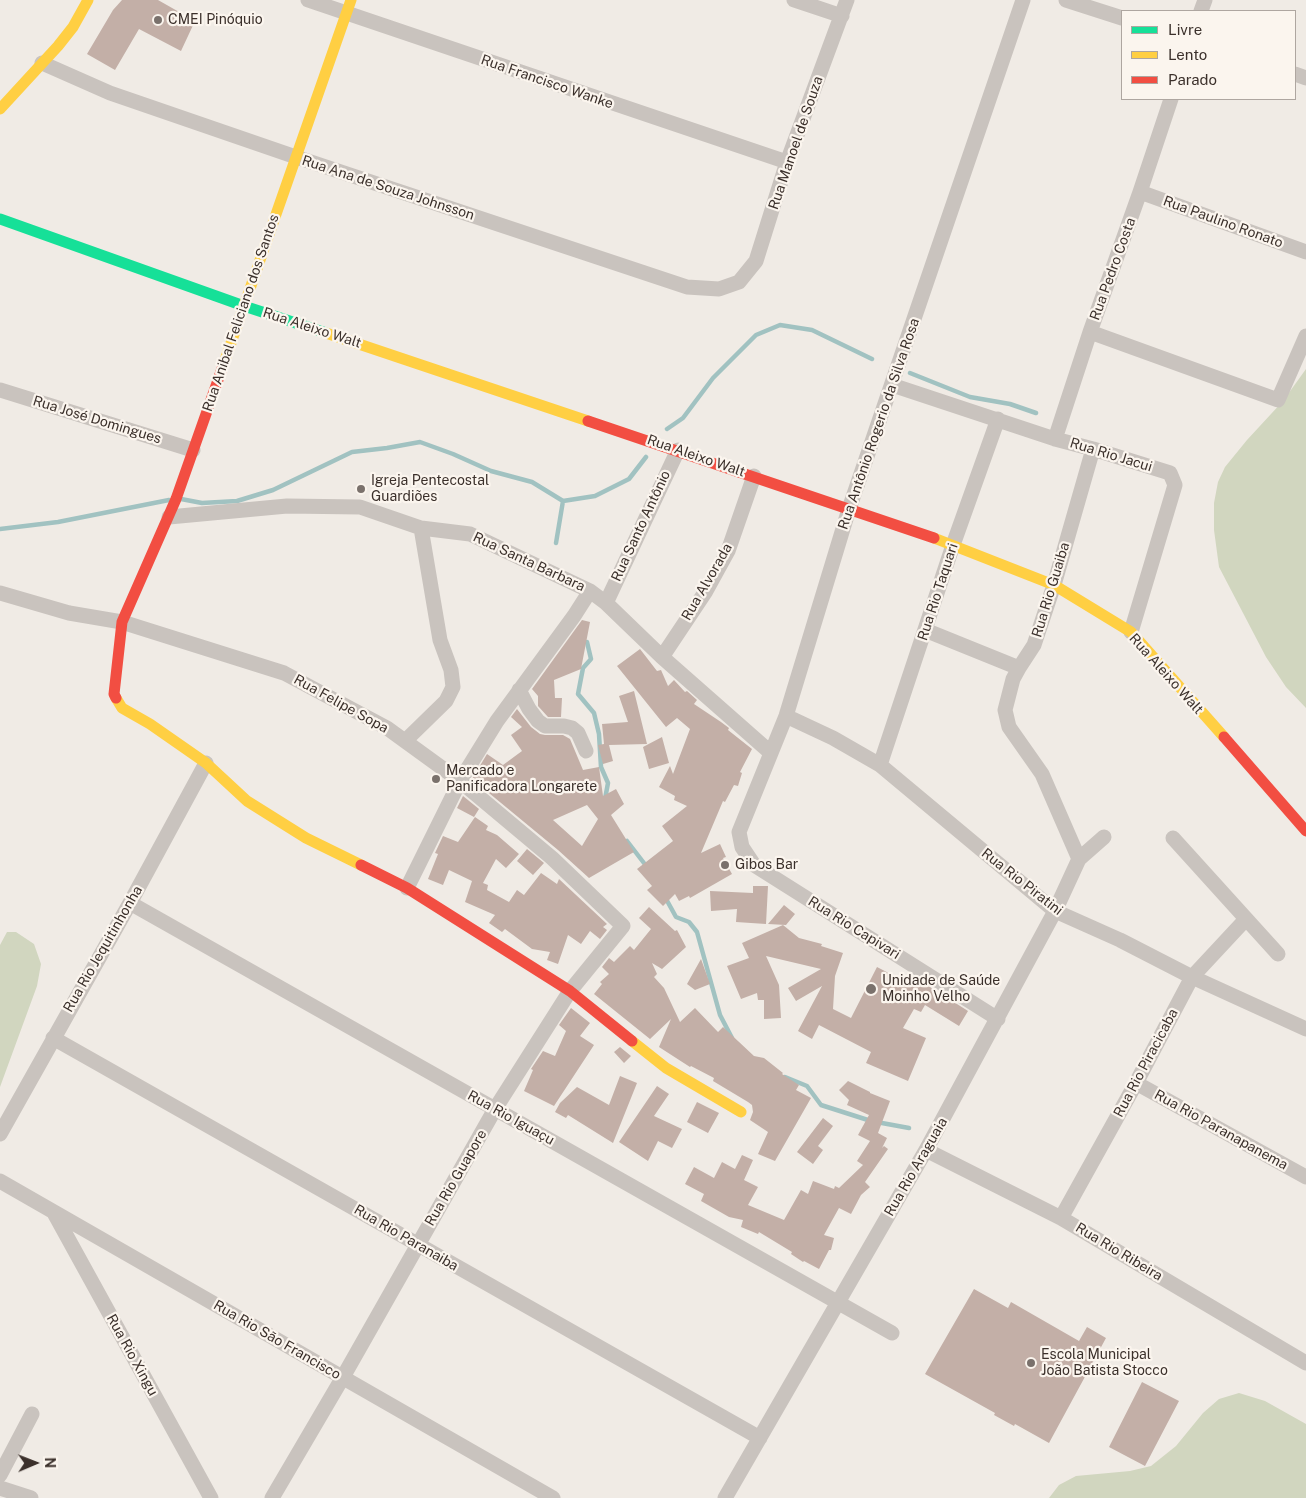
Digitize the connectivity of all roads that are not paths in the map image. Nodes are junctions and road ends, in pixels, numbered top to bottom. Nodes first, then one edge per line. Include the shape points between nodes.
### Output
1 (88, 0) edge
2 (308, 0) edge
3 (794, 0) edge
4 (847, 0) edge
5 (1023, 0) edge
6 (1066, 0) edge
7 (348, 7) edge
8 (842, 16) junction
9 (1121, 18) edge
10 (42, 63) junction
11 (1171, 100) edge
12 (0, 109) edge
13 (296, 157) junction
14 (787, 162) junction
15 (1140, 192) junction
16 (0, 219) edge
17 (1306, 252) edge
18 (739, 282) joint
19 (244, 306) junction
20 (1090, 332) junction
21 (1306, 336) edge
22 (892, 384) junction
23 (0, 390) edge
24 (998, 419) junction
25 (1055, 439) junction
26 (1093, 449) junction
27 (193, 450) junction
28 (678, 450) junction
29 (754, 476) junction
30 (850, 509) junction
31 (169, 517) junction
32 (421, 528) junction
33 (953, 546) junction
34 (1054, 585) junction
35 (590, 591) junction
36 (0, 594) edge
37 (606, 603) junction
38 (122, 622) junction
39 (925, 630) junction
40 (1130, 632) junction
41 (662, 656) junction
42 (1019, 668) junction
43 (519, 690) junction
44 (786, 716) junction
45 (405, 741) junction
46 (586, 751) dead end
47 (771, 752) junction
48 (206, 764) junction
49 (880, 765) junction
50 (460, 781) junction
51 (1306, 831) edge
52 (1104, 837) dead end
53 (1174, 838) dead end
54 (742, 848) joint
55 (1079, 859) junction
56 (407, 888) junction
57 (130, 903) junction
58 (1055, 911) junction
59 (1246, 919) junction
60 (623, 926) joint
61 (1278, 954) dead end
62 (1192, 977) junction
63 (570, 991) junction
64 (998, 1019) junction
65 (1306, 1029) edge
66 (53, 1038) junction
67 (1136, 1083) junction
68 (495, 1109) junction
69 (741, 1112) dead end
70 (0, 1134) edge
71 (926, 1150) junction
72 (1306, 1178) edge
73 (0, 1181) edge
74 (54, 1212) junction
75 (1061, 1218) junction
76 (418, 1244) junction
77 (838, 1302) junction
78 (892, 1333) dead end
79 (1306, 1364) edge
80 (343, 1377) junction
81 (32, 1414) dead end
82 (760, 1438) junction
83 (0, 1475) edge
84 (0, 1488) edge
85 (31, 1498) edge
86 (211, 1498) edge
87 (272, 1498) edge
88 (553, 1498) edge
89 (725, 1498) edge

1 - 10 street via 73,27
2 - 7 street, Rua Francisco Wanke
3 - 8 street
4 - 8 street, Rua Manoel de Souza
5 - 22 street, Rua Antônio Rogerio da Silva Rosa
6 - 9 street
7 - 13 street, Rua Anibal Feliciano dos Santos
7 - 14 street, Rua Francisco Wanke
8 - 14 street, Rua Manoel de Souza
10 - 12 street
10 - 13 street, Rua Ana de Souza Johnsson via 110,93
11 - 15 street, Rua Pedro Costa
13 - 18 street, Rua Ana de Souza Johnsson via 687,287 719,289
13 - 19 street, Rua Anibal Feliciano dos Santos
14 - 18 street, Rua Manoel de Souza via 756,261
15 - 17 street, Rua Paulino Ronato
15 - 20 street, Rua Pedro Costa
16 - 19 street, Rua Aleixo Walt
19 - 27 street, Rua Anibal Feliciano dos Santos
19 - 28 street, Rua Aleixo Walt
20 - 21 street via 1278,400
20 - 25 street, Rua Pedro Costa
22 - 24 street, Rua Rio Jacui
22 - 30 street, Rua Antônio Rogerio da Silva Rosa
23 - 27 street, Rua José Domingues
24 - 25 street, Rua Rio Jacui
24 - 33 street, Rua Rio Taquari
25 - 26 street, Rua Rio Jacui
26 - 34 street, Rua Rio Guaiba
26 - 40 street, Rua Rio Jacui via 1170,473 1175,484
27 - 31 street, Rua Anibal Feliciano dos Santos
28 - 29 street, Rua Aleixo Walt
28 - 37 street, Rua Santo Antônio
29 - 30 street, Rua Aleixo Walt
29 - 41 street, Rua Alvorada via 728,551 706,591
30 - 33 street, Rua Aleixo Walt
30 - 44 street, Rua Antônio Rogerio da Silva Rosa
31 - 32 street, Rua Santa Barbara via 287,506 360,507
31 - 38 street, Rua Anibal Feliciano dos Santos
32 - 35 street, Rua Santa Barbara via 470,534
32 - 45 street via 440,640 451,670 453,687 446,701
33 - 34 street, Rua Aleixo Walt
33 - 39 street, Rua Rio Taquari
34 - 40 street, Rua Aleixo Walt
34 - 42 street, Rua Rio Guaiba via 1034,645
35 - 37 street, Rua Santa Barbara
35 - 43 street
36 - 38 street, Rua Felipe Sopa via 69,613
37 - 41 street, Rua Santa Barbara
38 - 45 street, Rua Felipe Sopa via 284,673
38 - 48 street, Rua Anibal Feliciano dos Santos via 114,694 122,708
39 - 42 street
39 - 49 street, Rua Rio Taquari
40 - 51 street, Rua Aleixo Walt
41 - 47 street, Rua Santa Barbara
42 - 55 street, Rua Rio Guaiba via 1005,710 1008,727 1042,774
43 - 46 street via 538,721 545,726 572,728 578,733
43 - 50 street
44 - 47 street, Rua Antônio Rogerio da Silva Rosa
44 - 49 street, Rua Rio Piratini
45 - 50 street, Rua Felipe Sopa
47 - 54 street, Rua Antônio Rogerio da Silva Rosa via 739,832
48 - 56 street, Rua Anibal Feliciano dos Santos via 247,801 306,838
48 - 57 street, Rua Rio Jequitinhonha
49 - 58 street, Rua Rio Piratini
50 - 56 street
50 - 60 street, Rua Felipe Sopa via 552,858
52 - 55 street, Rua Rio Araguaia
53 - 59 street
54 - 64 street, Rua Rio Capivari via 754,865
55 - 58 street, Rua Rio Araguaia
56 - 63 street, Rua Anibal Feliciano dos Santos
57 - 66 street, Rua Rio Jequitinhonha
57 - 68 street, Rua Rio Iguaçu
58 - 62 street, Rua Rio Piratini
58 - 64 street, Rua Rio Araguaia
59 - 61 street
59 - 62 street, Rua Rio Piracicaba
60 - 63 street, Rua Rio Guapore
62 - 65 street, Rua Rio Piratini
62 - 67 street, Rua Rio Piracicaba
63 - 68 street, Rua Rio Guapore
63 - 69 street, Rua Anibal Feliciano dos Santos via 666,1068
64 - 71 street, Rua Rio Araguaia
66 - 70 street, Rua Rio Jequitinhonha
66 - 76 street, Rua Rio Paranaiba
67 - 72 street, Rua Rio Paranapanema
67 - 75 street, Rua Rio Piracicaba
68 - 76 street, Rua Rio Guapore
68 - 77 street, Rua Rio Iguaçu
71 - 75 street, Rua Rio Ribeira
71 - 77 street, Rua Rio Araguaia
73 - 74 street, Rua Rio São Francisco
74 - 80 street, Rua Rio São Francisco
74 - 86 street, Rua Rio Xingu
75 - 79 street, Rua Rio Ribeira
76 - 80 street, Rua Rio Guapore
76 - 82 street, Rua Rio Paranaiba
77 - 78 street, Rua Rio Iguaçu
77 - 82 street, Rua Rio Araguaia
80 - 87 street, Rua Rio Guapore
80 - 88 street, Rua Rio São Francisco
81 - 83 street
82 - 89 street, Rua Rio Araguaia
84 - 85 street

